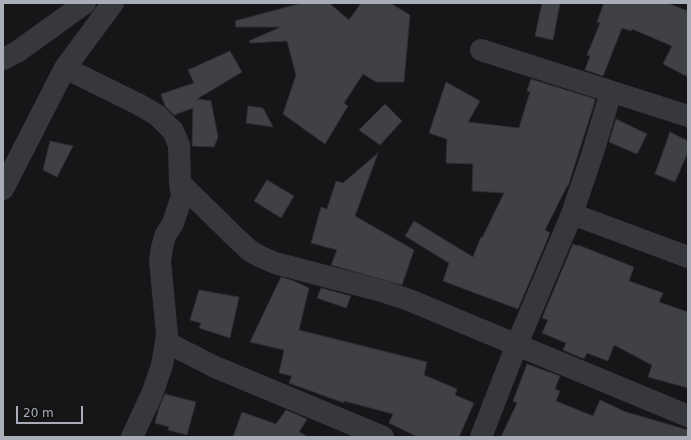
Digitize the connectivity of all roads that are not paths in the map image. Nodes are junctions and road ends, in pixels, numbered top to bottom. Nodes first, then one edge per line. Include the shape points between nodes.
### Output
1 (85, 3) edge
2 (113, 3) edge
3 (481, 50) dead end
4 (3, 59) edge
5 (66, 68) junction
6 (611, 92) junction
7 (688, 116) edge
8 (180, 183) junction
9 (3, 188) edge
10 (572, 214) junction
11 (688, 257) edge
12 (166, 342) junction
13 (517, 344) junction
14 (688, 416) edge
15 (132, 437) edge
16 (383, 437) edge
17 (481, 437) edge

1 - 4 street
2 - 5 street
3 - 6 street
5 - 8 street via 157,115 173,131 179,145
5 - 9 street
6 - 7 street
6 - 10 street
8 - 12 street via 180,204 165,236 160,261
8 - 13 street via 249,250 260,256 275,263 409,300
10 - 11 street
10 - 13 street
12 - 15 street via 162,365 152,394
12 - 16 street via 215,367
13 - 14 street
13 - 17 street

